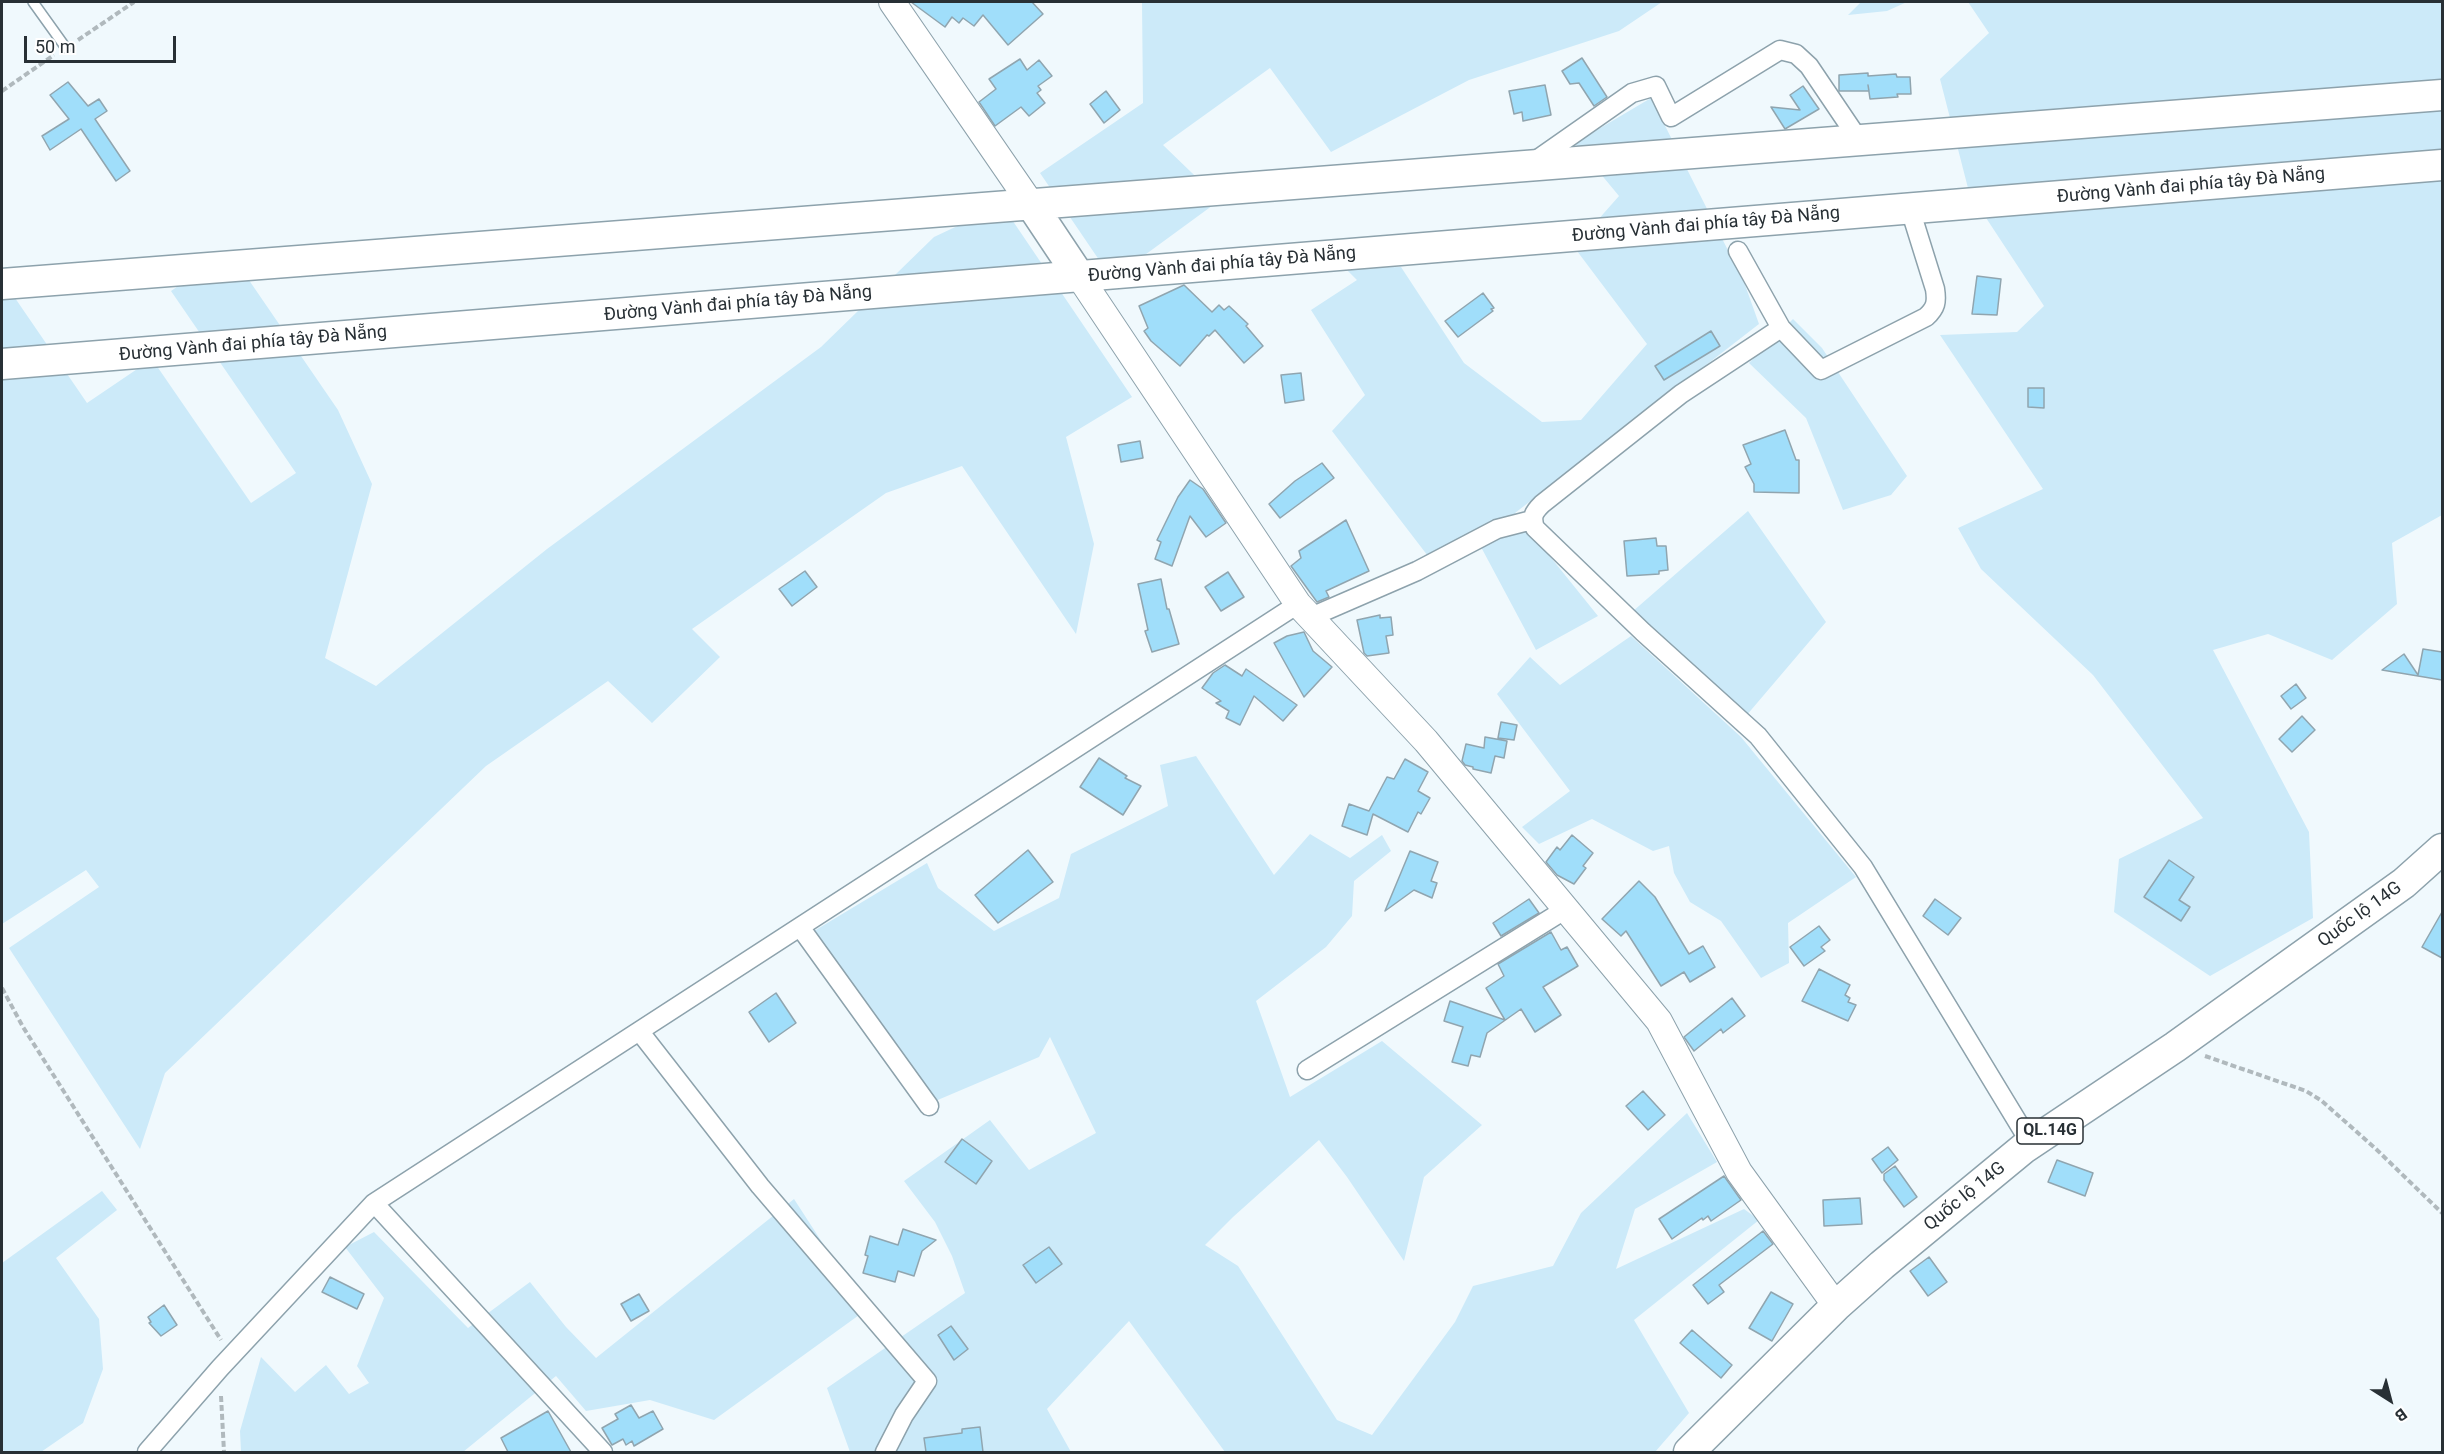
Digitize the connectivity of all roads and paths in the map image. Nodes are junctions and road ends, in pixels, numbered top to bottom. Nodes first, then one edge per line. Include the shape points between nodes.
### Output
1 (33, 2) edge
2 (134, 2) edge
3 (892, 2) edge
4 (66, 48) junction
5 (2, 91) edge
6 (2442, 95) edge
7 (1859, 140) junction
8 (2442, 165) edge
9 (1527, 166) junction
10 (1031, 204) junction
11 (1910, 208) junction
12 (1738, 251) dead end
13 (1078, 276) junction
14 (2, 284) edge
15 (1781, 328) junction
16 (2, 364) edge
17 (1532, 520) junction
18 (1304, 611) junction
19 (2442, 849) edge
20 (1566, 909) junction
21 (800, 927) junction
22 (2, 988) edge
23 (640, 1032) junction
24 (2175, 1047) junction
25 (1307, 1070) dead end
26 (929, 1106) dead end
27 (2031, 1144) junction
28 (374, 1203) junction
29 (2442, 1213) edge
30 (1836, 1306) junction
31 (225, 1362) junction
32 (147, 1452) edge
33 (224, 1452) edge
34 (603, 1452) edge
35 (885, 1452) edge
36 (1689, 1452) edge

1 - 4 lane
2 - 4 path
3 - 10 street
4 - 5 path
6 - 7 main road
7 - 9 main road
7 - 9 street via 1809,66 1796,54 1780,50 1671,117 1656,86 1632,93
8 - 11 main road, Đường Vành đai phía tây Đà Nẵng
9 - 10 main road
10 - 13 main road
10 - 14 main road
11 - 13 main road, Đường Vành đai phía tây Đà Nẵng
11 - 15 street via 1937,302 1926,317 1821,370
12 - 15 street
13 - 16 main road, Đường Vành đai phía tây Đà Nẵng
13 - 18 street
15 - 17 street via 1681,394 1542,504
17 - 18 street via 1483,535 1417,570
17 - 27 street via 1535,528 1643,632 1758,736 1848,848
18 - 20 street via 1426,741
18 - 21 street
19 - 24 main road, Quốc lộ 14G / QL.14G via 2404,883
20 - 25 street
20 - 30 street via 1659,1021 1739,1172
21 - 23 street
21 - 26 street
22 - 31 path
23 - 28 street
23 - 35 street via 760,1186 927,1381
24 - 27 main road, Quốc lộ 14G / QL.14G
24 - 29 path via 2306,1091 2347,1122
27 - 30 main road, Quốc lộ 14G / QL.14G
28 - 31 street
28 - 34 street
30 - 36 main road, Quốc lộ 14G / QL.14G
31 - 32 street
31 - 33 path

